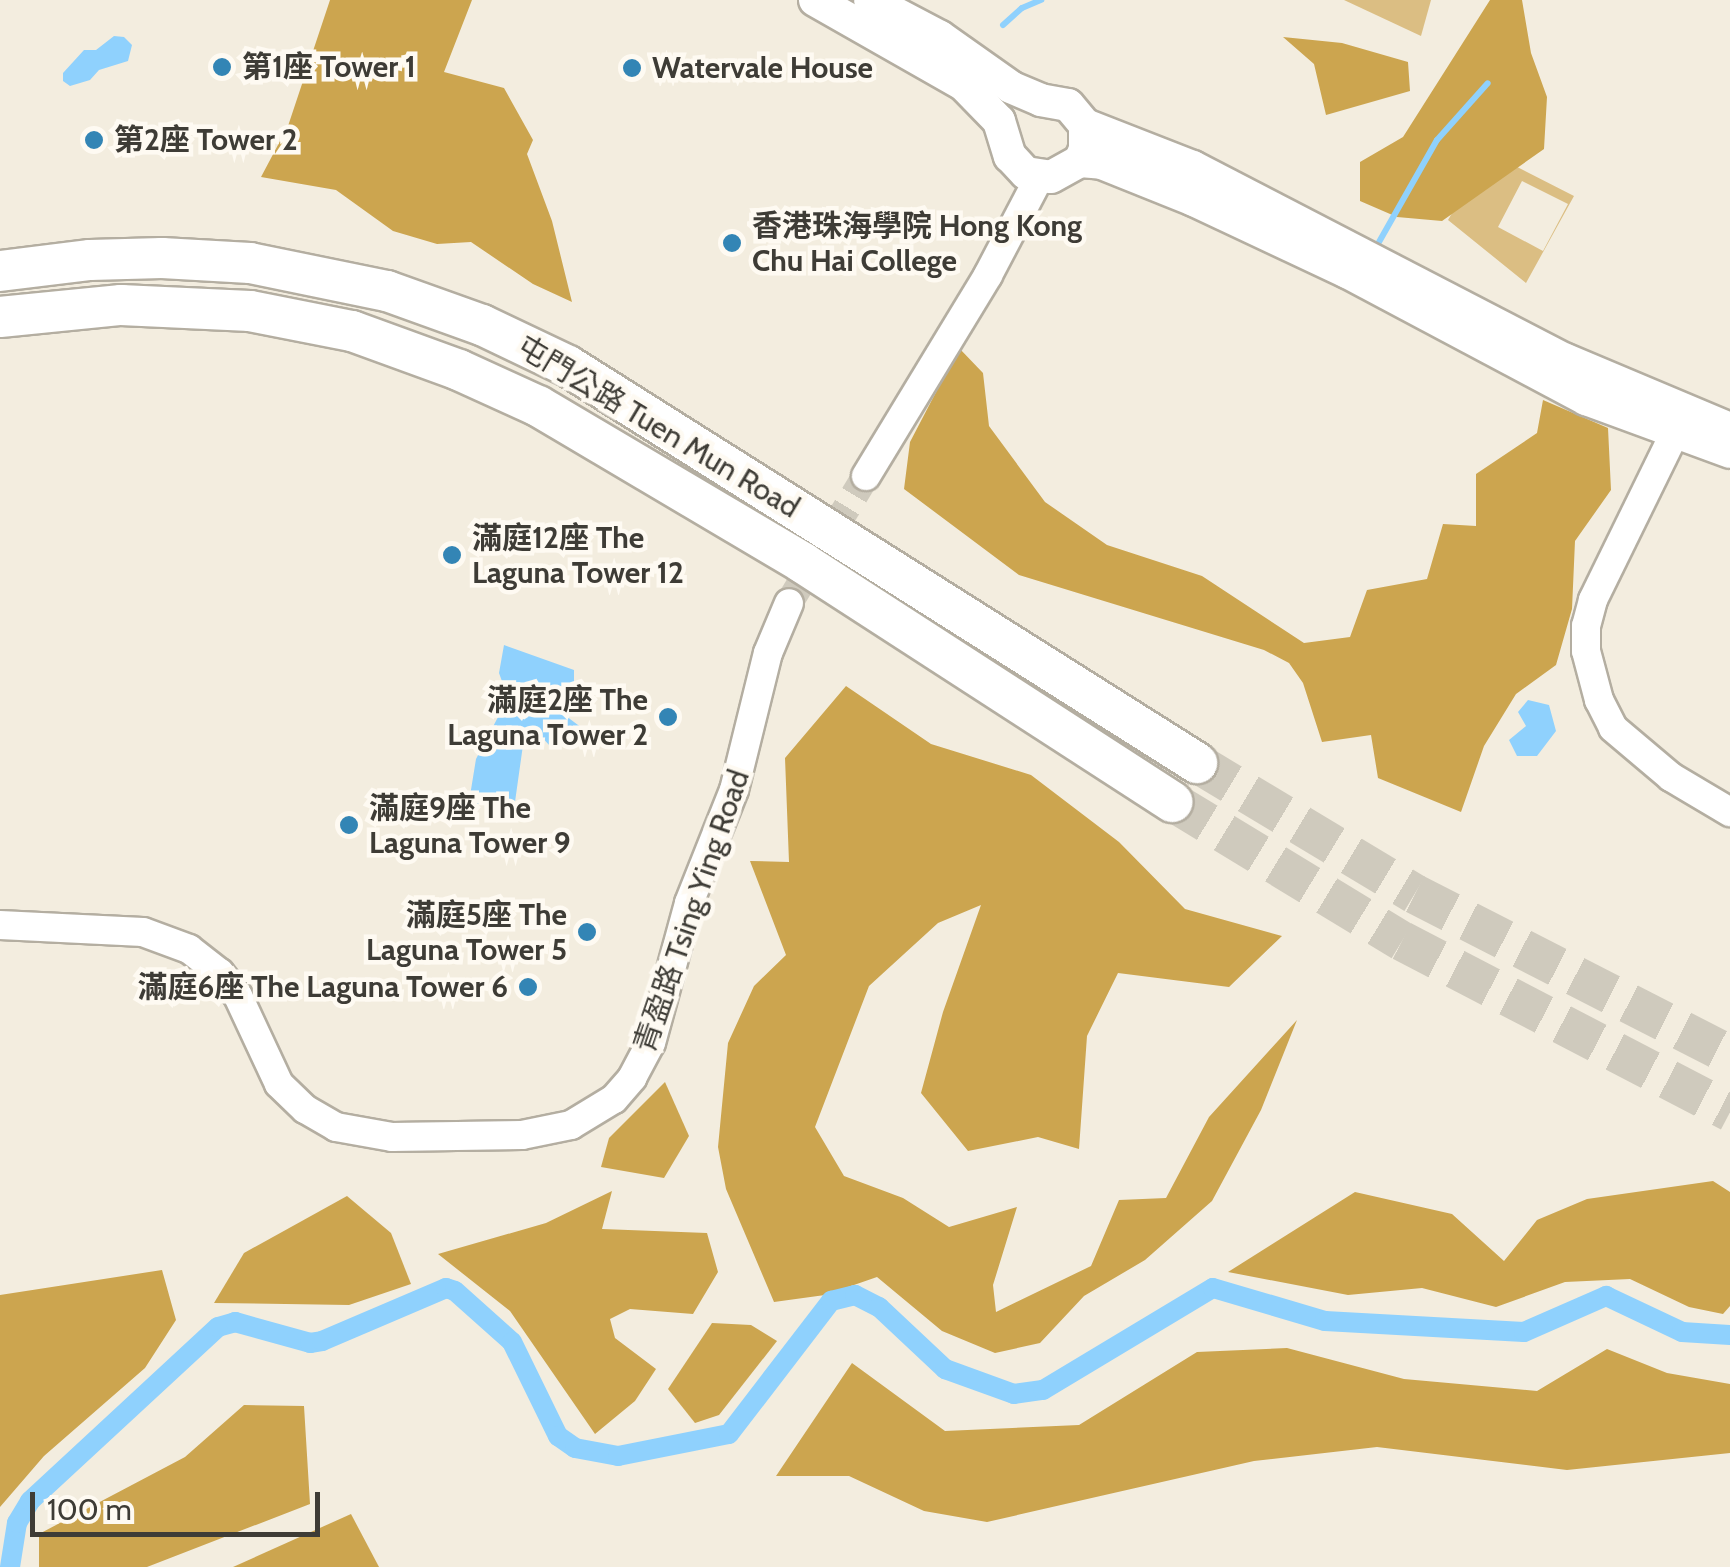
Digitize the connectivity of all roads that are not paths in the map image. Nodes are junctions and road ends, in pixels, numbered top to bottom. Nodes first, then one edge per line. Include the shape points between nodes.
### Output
1 (815, 0) edge
2 (870, 0) edge
3 (1041, 100) junction
4 (1085, 124) junction
5 (1006, 132) junction
6 (1080, 161) junction
7 (1039, 178) junction
8 (0, 272) edge
9 (0, 317) edge
10 (1680, 422) junction
11 (1730, 429) edge
12 (1730, 452) edge
13 (866, 476) tunnel mouth
14 (789, 603) tunnel mouth
15 (1197, 763) tunnel mouth
16 (1173, 802) tunnel mouth
17 (1730, 812) edge
18 (0, 925) edge

1 - 5 main road via 947,74
2 - 3 main road
3 - 4 main road via 1068,105
3 - 5 main road via 1018,112
4 - 6 main road
4 - 10 main road via 1193,167
5 - 7 main road via 1016,166
6 - 7 main road via 1062,174
6 - 10 main road via 1102,163 1254,227 1586,399
7 - 13 street
8 - 15 highway, 屯門公路 Tuen Mun Road via 90,260 250,263 369,286 482,325 584,376
9 - 16 highway, 屯門公路 Tuen Mun Road via 121,304 235,310 352,331 459,370 538,406 818,572
10 - 11 main road
10 - 12 main road
10 - 17 street via 1593,600 1588,663 1599,700 1625,741
14 - 18 street, 青盈路 Tsing Ying Road via 768,653 734,790 689,902 651,1043 614,1099 571,1126 522,1135 392,1137 336,1126 279,1084 238,996 189,949 143,932

